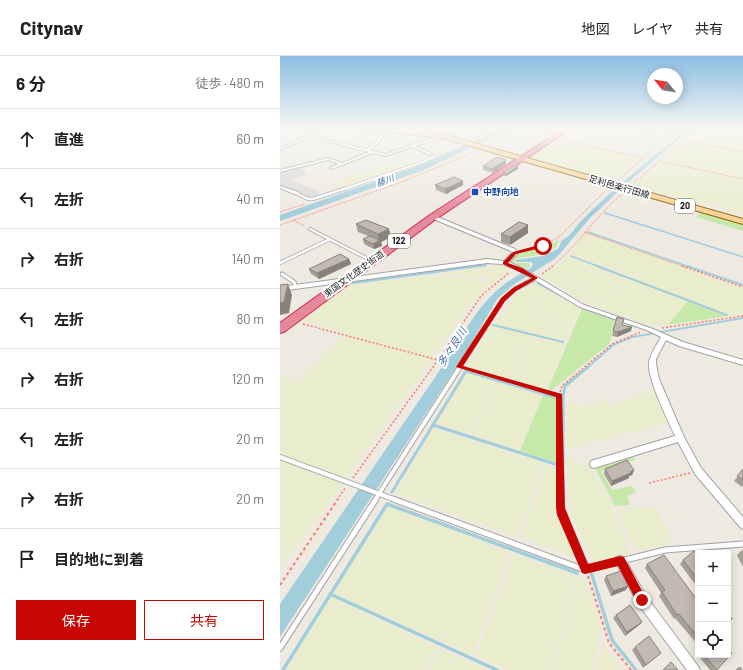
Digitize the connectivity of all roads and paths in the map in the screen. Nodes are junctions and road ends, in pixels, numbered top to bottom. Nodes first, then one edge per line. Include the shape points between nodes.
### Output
1 (361, 157) edge
2 (435, 157) edge
3 (461, 157) edge
4 (514, 157) edge
5 (526, 157) edge
6 (638, 157) edge
7 (664, 157) edge
8 (644, 158) joint
9 (522, 159) junction
10 (659, 161) junction
11 (343, 164) junction
12 (332, 168) dead end
13 (280, 171) edge
14 (743, 179) edge
15 (612, 185) junction
16 (280, 187) edge
17 (627, 189) junction
18 (296, 193) joint
19 (433, 217) junction
20 (294, 221) junction
21 (743, 222) edge
22 (280, 225) edge
23 (310, 229) joint
24 (584, 232) junction
25 (330, 239) junction
26 (515, 253) junction
27 (372, 260) junction
28 (280, 263) edge
29 (505, 263) junction
30 (518, 268) junction
31 (282, 274) dead end
32 (535, 277) junction
33 (346, 280) junction
34 (296, 287) junction
35 (743, 287) edge
36 (280, 289) edge
37 (743, 316) edge
38 (292, 320) junction
39 (280, 329) edge
40 (651, 330) junction
41 (664, 338) junction
42 (438, 360) junction
43 (743, 363) edge
44 (459, 367) junction
45 (559, 396) junction
46 (680, 438) junction
47 (280, 457) edge
48 (594, 464) dead end
49 (698, 471) junction
50 (349, 482) junction
51 (649, 483) dead end
52 (378, 493) junction
53 (743, 524) edge
54 (743, 544) edge
55 (620, 561) junction
56 (585, 570) junction
57 (280, 586) edge
58 (280, 648) edge
59 (631, 670) edge
60 (694, 670) edge

1 - 11 street
2 - 18 lane via 313,199 308,200
3 - 20 path via 412,178
4 - 9 main road, 足利邑楽行田線 / 20
5 - 9 highway, 東国文化歴史街道 / 122
6 - 8 path
7 - 10 path
8 - 15 path
9 - 15 main road, 足利邑楽行田線 / 20
9 - 19 highway, 東国文化歴史街道 / 122
10 - 14 path
10 - 17 path
11 - 12 street
11 - 13 street via 328,159
15 - 17 main road, 足利邑楽行田線 / 20
15 - 26 path via 559,237 543,246
16 - 18 street
17 - 21 main road, 足利邑楽行田線 / 20
17 - 24 path
19 - 26 street
19 - 27 highway, 東国文化歴史街道 / 122
20 - 22 path
20 - 23 path
23 - 25 lane
24 - 32 path via 563,257
24 - 35 path
25 - 27 lane
25 - 28 lane
26 - 29 street
27 - 33 highway, 東国文化歴史街道 / 122
29 - 30 street
29 - 33 street via 487,261
30 - 32 street
30 - 42 path via 481,296
31 - 34 lane via 294,282
32 - 40 street via 582,306
32 - 44 lane via 514,289 503,300
33 - 34 street
33 - 38 highway, 東国文化歴史街道 / 122
34 - 36 street
37 - 40 path
38 - 39 highway, 東国文化歴史街道 / 122
38 - 42 path
40 - 41 street
40 - 45 path via 612,344 570,378 562,386
41 - 43 street
41 - 46 street via 652,364 655,379
42 - 50 path
44 - 45 path
44 - 52 lane
45 - 56 path via 560,508
46 - 48 street
46 - 49 street
47 - 50 lane
49 - 51 path
49 - 53 street
50 - 52 lane
50 - 57 path
52 - 56 lane
52 - 58 lane
54 - 55 lane via 665,550
55 - 56 lane
55 - 60 street via 642,600
56 - 59 path via 609,643

